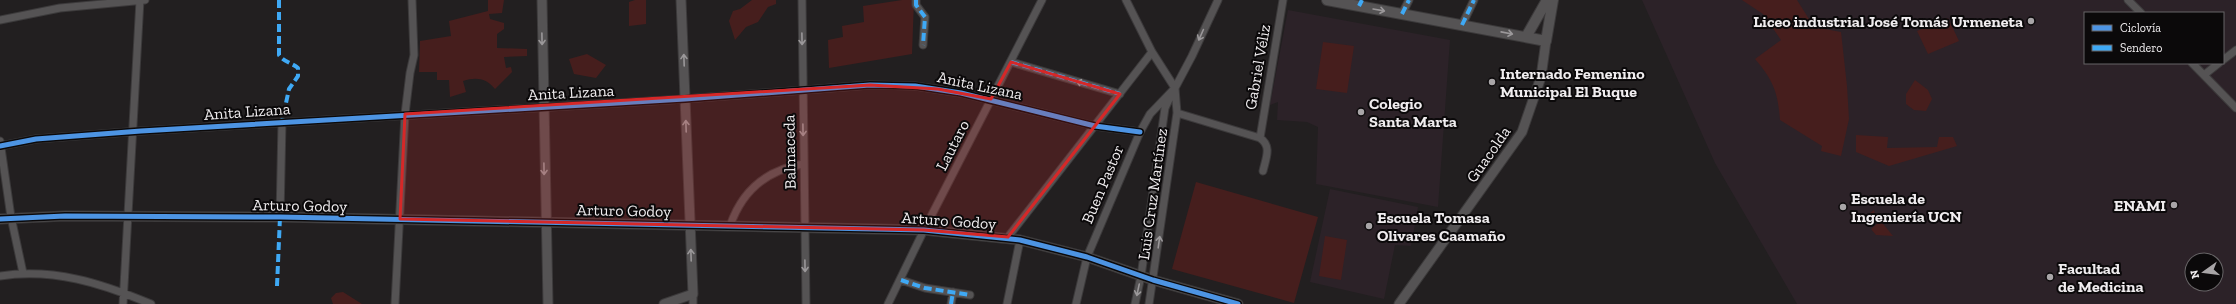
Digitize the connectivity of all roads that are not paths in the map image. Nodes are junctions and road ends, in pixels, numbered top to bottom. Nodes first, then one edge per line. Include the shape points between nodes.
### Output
1 (142, 0) edge
2 (412, 0) edge
3 (542, 0) edge
4 (681, 0) edge
5 (802, 0) edge
6 (916, 0) edge
7 (1042, 0) edge
8 (1126, 0) edge
9 (1218, 0) edge
10 (1283, 0) edge
11 (1327, 0) edge
12 (1409, 0) edge
13 (1474, 0) edge
14 (1547, 0) edge
15 (1552, 0) edge
16 (2128, 0) edge
17 (1360, 3) edge
18 (2140, 12) edge
19 (1402, 14) junction
20 (0, 20) edge
21 (1462, 25) junction
22 (1526, 37) junction
23 (1546, 41) junction
24 (923, 45) dead end
25 (2236, 50) edge
26 (1152, 52) junction
27 (2224, 59) edge
28 (1011, 62) junction
29 (2193, 64) edge
30 (2218, 64) edge
31 (2204, 75) junction
32 (1175, 88) junction
33 (803, 91) junction
34 (1120, 94) junction
35 (685, 99) junction
36 (991, 99) junction
37 (544, 107) junction
38 (2236, 108) edge
39 (1177, 113) junction
40 (405, 114) junction
41 (282, 122) junction
42 (1095, 126) junction
43 (132, 132) junction
44 (1140, 132) junction
45 (1260, 138) junction
46 (0, 144) edge
47 (803, 164) junction
48 (1263, 171) dead end
49 (127, 216) junction
50 (10, 217) junction
51 (280, 217) junction
52 (0, 219) edge
53 (400, 219) junction
54 (545, 222) junction
55 (690, 225) junction
56 (730, 226) junction
57 (804, 228) junction
58 (924, 230) junction
59 (1008, 237) junction
60 (1020, 240) junction
61 (1087, 257) junction
62 (23, 273) junction
63 (0, 276) edge
64 (1141, 276) junction
65 (901, 280) junction
66 (1154, 280) junction
67 (123, 292) junction
68 (953, 292) junction
69 (693, 294) junction
70 (970, 295) dead end
71 (123, 304) edge
72 (150, 304) edge
73 (395, 304) edge
74 (548, 304) edge
75 (664, 304) edge
76 (693, 304) edge
77 (806, 304) edge
78 (888, 304) edge
79 (951, 304) edge
80 (1007, 304) edge
81 (1076, 304) edge
82 (1135, 304) edge
83 (1149, 304) edge
84 (1238, 304) edge
85 (1398, 304) edge

1 - 20 street via 60,8
1 - 43 street
2 - 40 street via 414,55
3 -> 37 street
35 -> 4 street
5 -> 33 street, Balmaceda
6 - 24 street via 916,5 925,17
7 - 28 street, Lautaro
8 - 26 street, Luis Cruz Martínez
9 -> 32 street, Buen Pastor
10 - 45 street, Gabriel Véliz
11 - 17 main road
12 - 19 street
13 - 21 street
14 - 22 main road
15 - 23 main road, Guacolda
16 - 18 street
17 -> 19 main road
19 - 21 main road
21 -> 22 main road
22 - 23 main road
23 - 85 street, Guacolda via 1538,87 1522,132
25 - 27 street
26 - 32 street, Luis Cruz Martínez
26 - 34 street
34 -> 28 street
28 - 36 street, Lautaro
29 - 31 street
30 - 31 street
31 - 38 street
32 - 39 street, Luis Cruz Martínez
32 - 44 street, Buen Pastor via 1150,114
32 - 64 street, Luis Cruz Martínez via 1165,108
33 - 35 street, Anita Lizana
33 - 36 street, Anita Lizana via 847,86 892,85 938,89
33 -> 47 street, Balmaceda
34 - 42 street
35 - 37 street, Anita Lizana
55 -> 35 street
36 - 42 street, Anita Lizana
36 - 58 street, Lautaro
37 - 40 street, Anita Lizana
37 -> 54 street
39 - 45 street
66 -> 39 street, Luis Cruz Martínez
40 - 41 street, Anita Lizana
40 - 53 street
41 - 43 street, Anita Lizana
41 - 51 street
42 - 44 street, Anita Lizana
42 - 59 street
43 - 46 street, Anita Lizana
43 - 49 street
44 - 61 street, Buen Pastor
45 - 48 street via 1266,142 1268,148
46 - 50 street
47 - 56 street via 786,168 761,180 745,196
47 - 57 street, Balmaceda
49 - 50 street, Arturo Godoy
49 - 51 street, Arturo Godoy
49 - 67 street
50 - 52 street, Arturo Godoy
50 - 62 street
51 - 53 street, Arturo Godoy
53 - 54 street, Arturo Godoy
53 - 73 street
54 - 55 street, Arturo Godoy
54 - 74 street
55 - 56 street, Arturo Godoy
69 -> 55 street
56 - 57 street, Arturo Godoy
57 - 58 street, Arturo Godoy
57 -> 77 street, Balmaceda
58 - 59 street, Arturo Godoy
58 - 65 street, Lautaro
59 - 60 street, Arturo Godoy
60 - 61 street, Arturo Godoy
60 - 80 street
61 - 64 street, Arturo Godoy
61 - 81 street, Buen Pastor
62 - 63 street
62 - 67 street via 70,277
64 - 66 street, Arturo Godoy
64 -> 82 street, Luis Cruz Martínez
65 - 68 street via 925,288
65 - 78 street, Lautaro
66 - 83 street, Luis Cruz Martínez
66 - 84 street, Arturo Godoy
67 - 71 street
67 - 72 street
68 - 70 street
68 - 79 street
69 - 75 street
69 - 76 street

